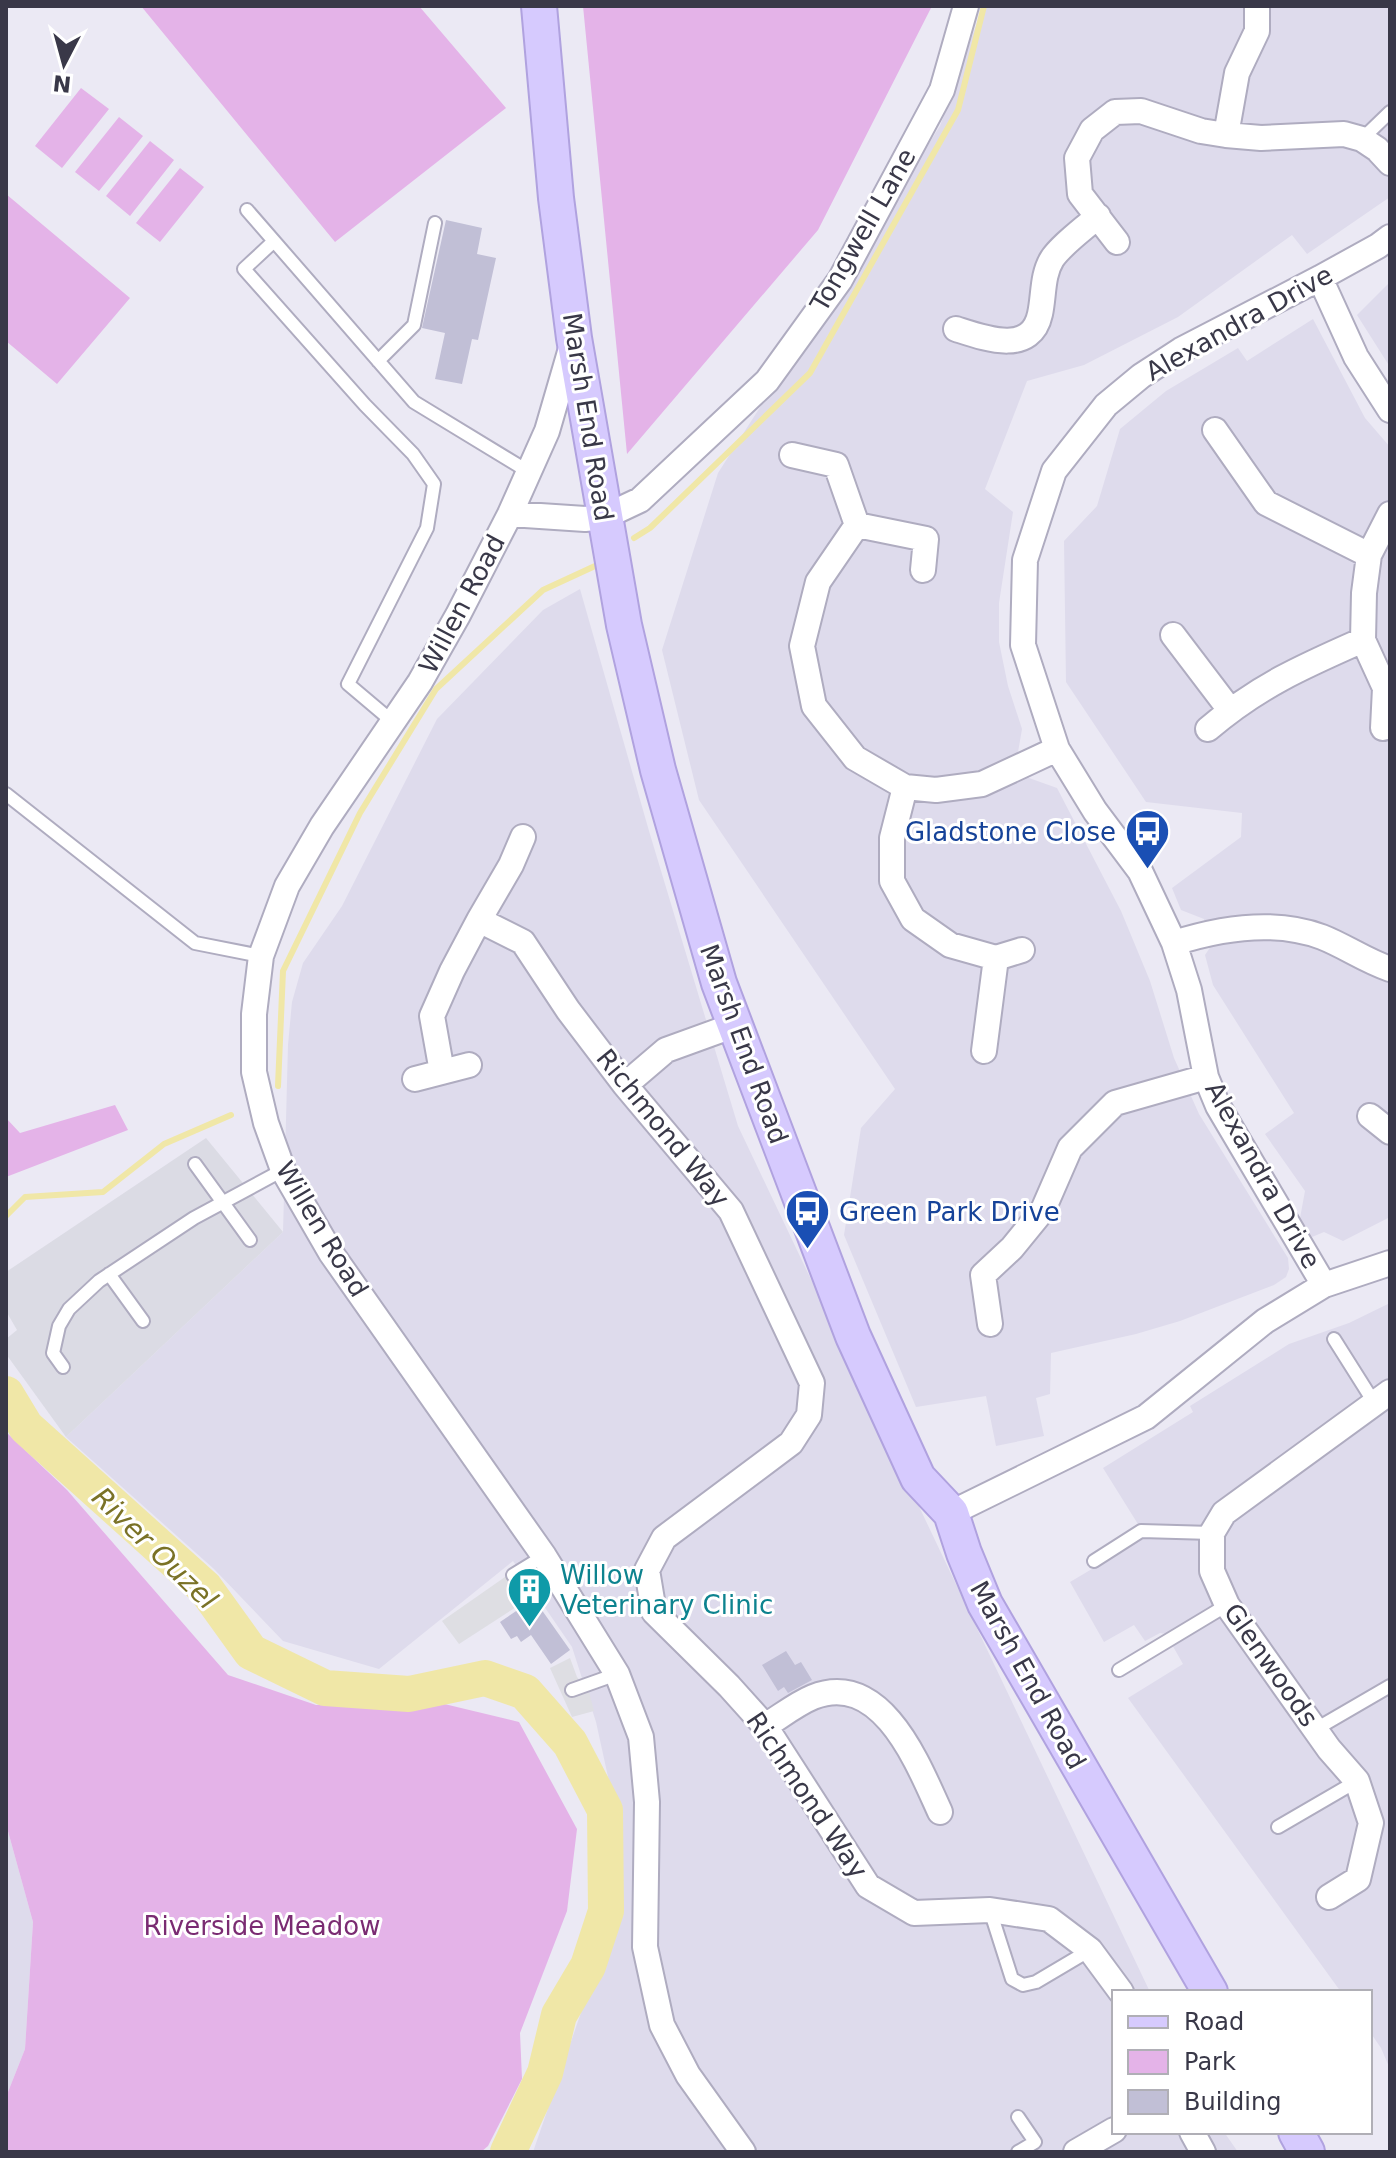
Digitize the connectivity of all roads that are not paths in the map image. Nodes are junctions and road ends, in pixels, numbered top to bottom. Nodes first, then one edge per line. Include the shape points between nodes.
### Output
1 (539, 6) edge
2 (966, 6) edge
3 (1257, 6) edge
4 (1390, 112) edge
5 (1226, 135) junction
6 (1362, 139) junction
7 (1390, 163) edge
8 (247, 210) dead end
9 (1098, 216) junction
10 (435, 223) dead end
11 (1390, 237) edge
12 (273, 242) junction
13 (1117, 242) dead end
14 (1320, 278) junction
15 (956, 329) dead end
16 (574, 338) junction
17 (378, 361) junction
18 (1390, 410) edge
19 (1215, 430) dead end
20 (792, 455) dead end
21 (529, 472) junction
22 (510, 514) junction
23 (1390, 514) edge
24 (604, 517) junction
25 (857, 525) junction
26 (1369, 555) junction
27 (923, 570) dead end
28 (1173, 635) dead end
29 (1363, 640) junction
30 (1388, 688) edge
31 (1230, 710) junction
32 (393, 722) junction
33 (1383, 728) dead end
34 (1208, 729) dead end
35 (1057, 749) junction
36 (905, 787) junction
37 (6, 794) edge
38 (523, 837) dead end
39 (479, 920) junction
40 (1174, 943) junction
41 (1022, 950) dead end
42 (261, 956) junction
43 (996, 958) junction
44 (1390, 969) edge
45 (735, 1025) junction
46 (984, 1051) dead end
47 (469, 1065) dead end
48 (442, 1072) junction
49 (1206, 1077) junction
50 (415, 1079) dead end
51 (625, 1085) junction
52 (1370, 1116) dead end
53 (1390, 1132) edge
54 (195, 1164) dead end
55 (283, 1170) junction
56 (224, 1202) junction
57 (250, 1240) dead end
58 (1390, 1263) edge
59 (109, 1274) junction
60 (1324, 1285) junction
61 (143, 1321) dead end
62 (990, 1324) dead end
63 (1334, 1339) dead end
64 (63, 1367) dead end
65 (1382, 1398) edge
66 (951, 1513) junction
67 (1212, 1533) junction
68 (544, 1556) junction
69 (1094, 1561) dead end
70 (513, 1575) dead end
71 (1227, 1605) junction
72 (1119, 1670) dead end
73 (617, 1674) junction
74 (1390, 1686) edge
75 (572, 1690) dead end
76 (765, 1726) junction
77 (1316, 1729) junction
78 (1357, 1781) junction
79 (940, 1812) dead end
80 (1278, 1827) dead end
81 (1329, 1897) dead end
82 (990, 1910) junction
83 (1090, 1950) junction
84 (1120, 1990) edge
85 (1209, 1990) edge
86 (1018, 2117) dead end
87 (1112, 2131) edge
88 (1193, 2134) edge
89 (1297, 2134) edge
90 (743, 2152) edge
91 (1018, 2152) edge
92 (1076, 2152) edge
93 (1203, 2152) edge
94 (1307, 2152) edge

1 - 16 street, Marsh End Road
2 - 24 street, Tongwell Lane via 942,90 840,280 767,381 640,500
3 - 5 street via 1257,31 1237,73
4 - 6 lane
5 - 6 street via 1331,133
5 - 9 street via 1141,111 1115,112 1092,130 1077,158 1080,194
6 - 7 street
8 - 12 lane
9 - 13 street
9 - 15 street via 1053,258 1040,317 1017,351
10 - 17 lane via 414,325
11 - 14 street, Alexandra Drive
12 - 17 lane
12 - 32 lane via 244,269 413,454 434,484 427,528 348,684
14 - 18 street via 1356,357
14 - 35 street, Alexandra Drive via 1141,376 1106,405 1054,471 1025,560 1023,645
16 - 21 street, Willen Road via 547,431
16 - 24 street, Marsh End Road
17 - 21 lane via 414,402
19 - 26 street via 1266,503
20 - 25 street via 836,465
21 - 22 street, Willen Road
22 - 24 street
22 - 32 street, Willen Road via 458,615
23 - 26 street
24 - 45 street, Marsh End Road via 658,770
25 - 27 street via 926,539
25 - 36 street via 818,582 802,646 814,706 855,758
26 - 29 street
28 - 31 street
29 - 30 street
29 - 31 street via 1279,677
30 - 33 street
31 - 34 street
32 - 42 street, Willen Road via 287,886
35 - 36 street via 982,784 936,790
35 - 40 street, Alexandra Drive via 1140,871
36 - 43 street via 892,838 892,881 913,919 950,945
37 - 42 lane via 195,943
38 - 39 street
39 - 48 street via 432,1016
39 - 51 street, Richmond Way via 523,942
40 - 44 street via 1208,932 1273,926 1320,937
40 - 49 street, Alexandra Drive
41 - 43 street
42 - 55 street, Willen Road via 254,1072
43 - 46 street
45 - 51 street via 666,1050
45 - 66 street, Marsh End Road via 853,1336 918,1478
47 - 48 street
48 - 50 street
49 - 60 street, Alexandra Drive
49 - 62 street via 1115,1103 1070,1148 1043,1210 983,1275
51 - 76 street, Richmond Way via 731,1211 812,1383 809,1415 791,1443 664,1538 647,1570 654,1612
52 - 53 street
54 - 56 lane
55 - 56 lane
55 - 68 street, Willen Road via 331,1253
56 - 57 lane
56 - 59 lane
58 - 60 street
59 - 61 lane
59 - 64 lane via 69,1309 59,1326 53,1353
60 - 66 street via 1265,1321 1146,1417
63 - 65 lane
65 - 67 street via 1224,1513
66 - 85 street, Marsh End Road via 985,1604
67 - 69 lane via 1141,1531
67 - 71 street, Glenwoods via 1212,1571
68 - 70 lane
68 - 73 street, Willen Road
71 - 72 lane
71 - 77 street, Glenwoods
73 - 75 lane
73 - 90 street, Willen Road via 641,1737 647,1802 645,1947 662,2025 688,2075
74 - 77 lane
76 - 79 street via 814,1697 843,1693 867,1700 890,1719
76 - 82 street, Richmond Way via 868,1886 914,1913
77 - 78 street, Glenwoods
78 - 80 lane
78 - 81 street, Glenwoods via 1371,1823 1365,1851 1358,1879
82 - 83 street, Richmond Way via 1049,1919
82 - 83 lane via 1012,1979 1023,1985
83 - 84 street, Richmond Way
86 - 91 lane via 1035,2142
87 - 92 street
88 - 93 street
89 - 94 street

